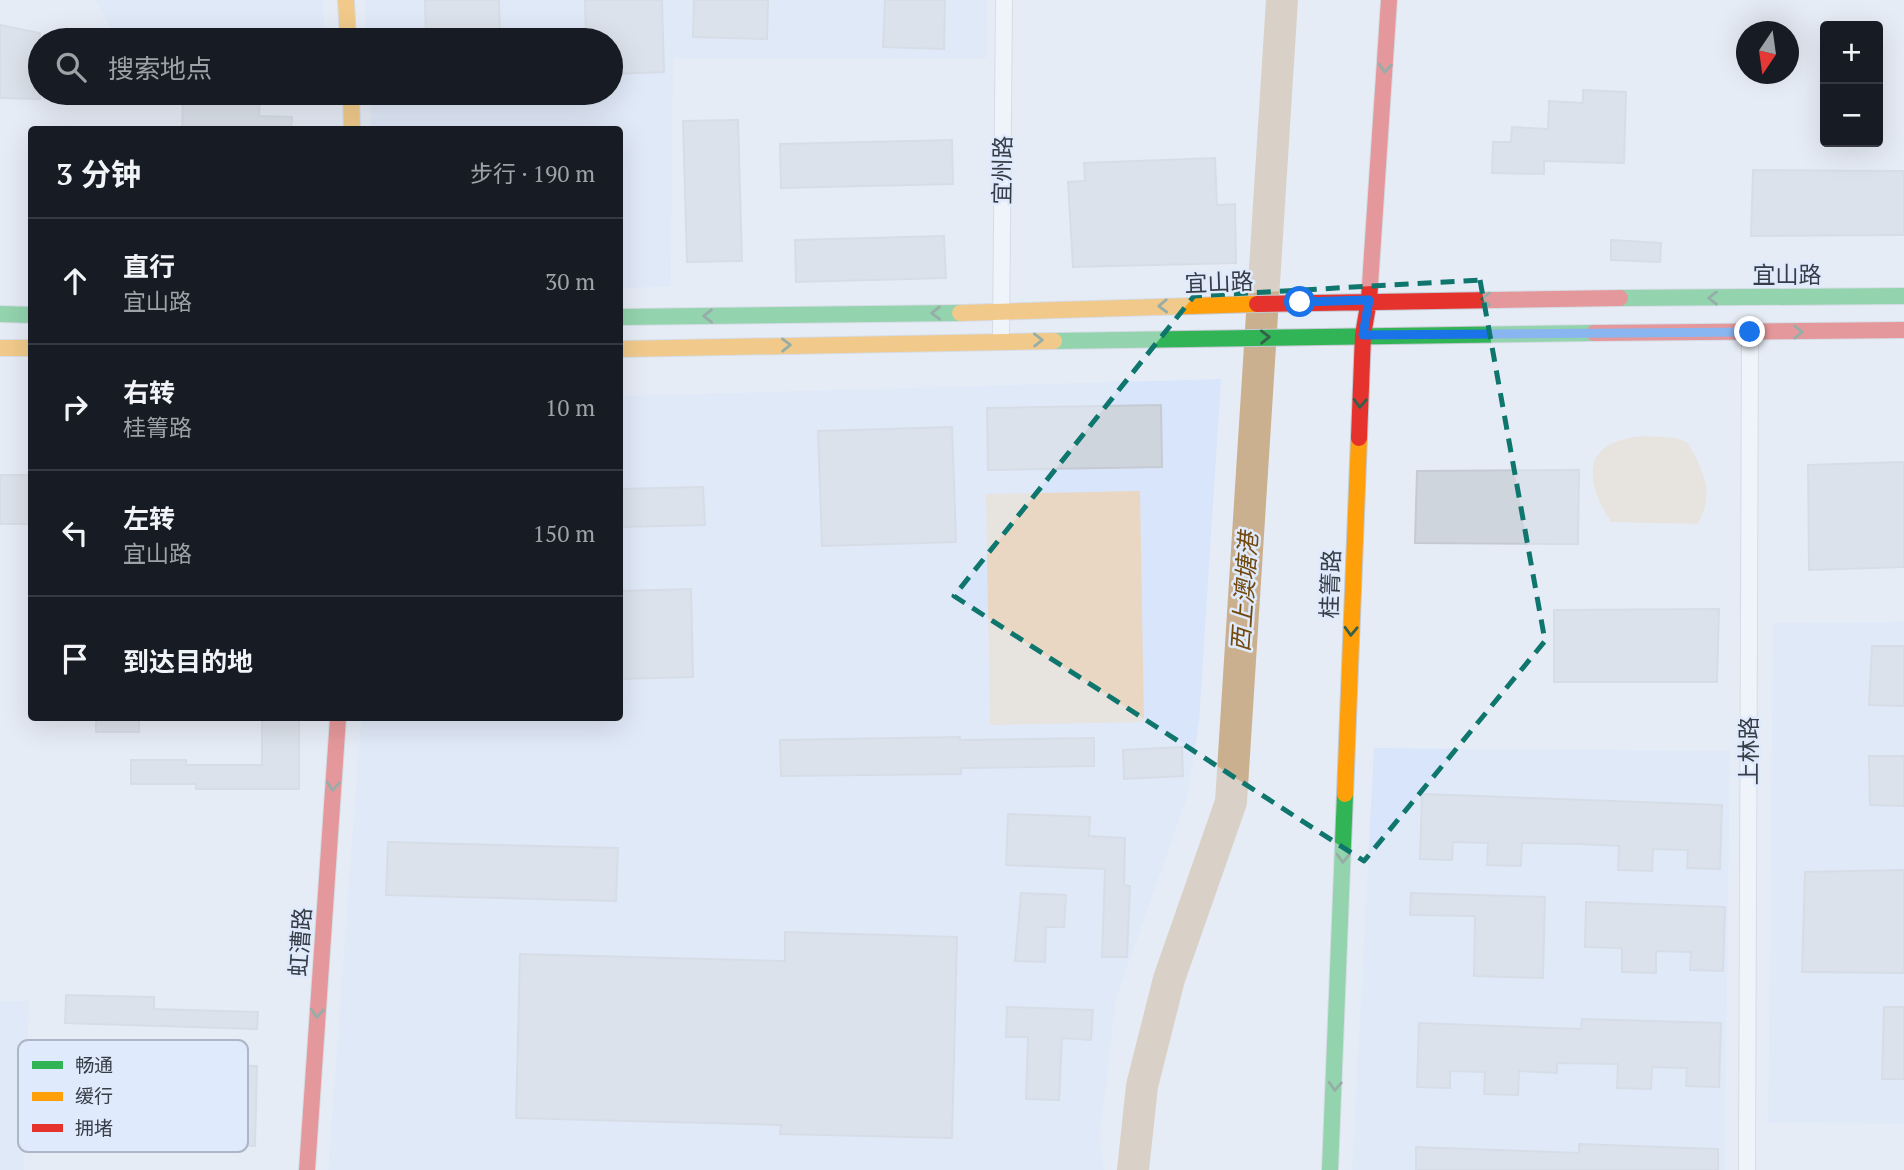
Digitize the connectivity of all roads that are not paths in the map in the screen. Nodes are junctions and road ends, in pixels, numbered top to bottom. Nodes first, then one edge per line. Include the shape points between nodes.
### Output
1 (346, 0) edge
2 (1004, 0) edge
3 (1389, 0) edge
4 (347, 28) edge
5 (351, 105) edge
6 (352, 126) edge
7 (1904, 296) edge
8 (1369, 300) junction
9 (1000, 312) junction
10 (0, 314) edge
11 (28, 315) edge
12 (623, 317) edge
13 (1904, 330) edge
14 (1750, 332) junction
15 (1363, 335) junction
16 (1001, 340) junction
17 (0, 348) edge
18 (28, 348) edge
19 (623, 349) edge
20 (338, 721) edge
21 (307, 1170) edge
22 (1330, 1170) edge
23 (1747, 1170) edge

1 - 4 main road
2 - 9 street, 宜州路
3 -> 8 main road, 桂箐路
5 - 6 main road
7 -> 8 main road, 宜山路
8 -> 9 main road, 宜山路
8 - 15 main road, 桂箐路
9 -> 12 main road, 宜山路
9 - 16 street, 宜州路
10 - 11 main road
14 -> 13 main road
14 - 15 main road
14 - 23 street, 上林路
16 -> 15 main road
15 -> 22 main road, 桂箐路
19 -> 16 main road
17 - 18 main road
20 -> 21 main road, 虹漕路

